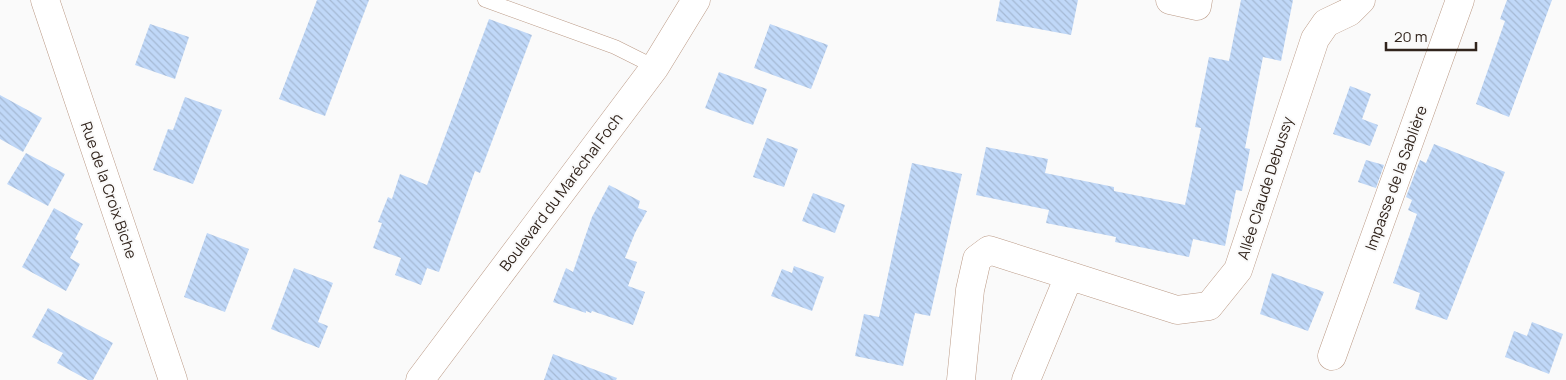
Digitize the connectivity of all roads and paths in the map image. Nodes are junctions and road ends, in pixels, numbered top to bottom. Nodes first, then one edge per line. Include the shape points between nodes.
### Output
1 (45, 0) edge
2 (485, 0) edge
3 (696, 0) edge
4 (1170, 0) edge
5 (1198, 0) edge
6 (1361, 0) edge
7 (1460, 0) edge
8 (656, 67) junction
9 (1069, 276) junction
10 (1332, 356) dead end
11 (173, 380) edge
12 (420, 380) edge
13 (961, 380) edge
14 (1026, 380) edge

1 - 11 street, Rue de la Croix Biche
2 - 8 lane via 615,47
3 - 8 street, Boulevard du Maréchal Foch
4 - 5 street via 1197,6
6 - 9 street, Allée Claude Debussy via 1348,12 1326,23 1315,39 1238,270 1210,306 1177,310
7 - 10 street, Impasse de la Sablière
8 - 12 street, Boulevard du Maréchal Foch
9 - 13 street, Allée Claude Debussy via 989,250 977,259 970,290
9 - 14 street

